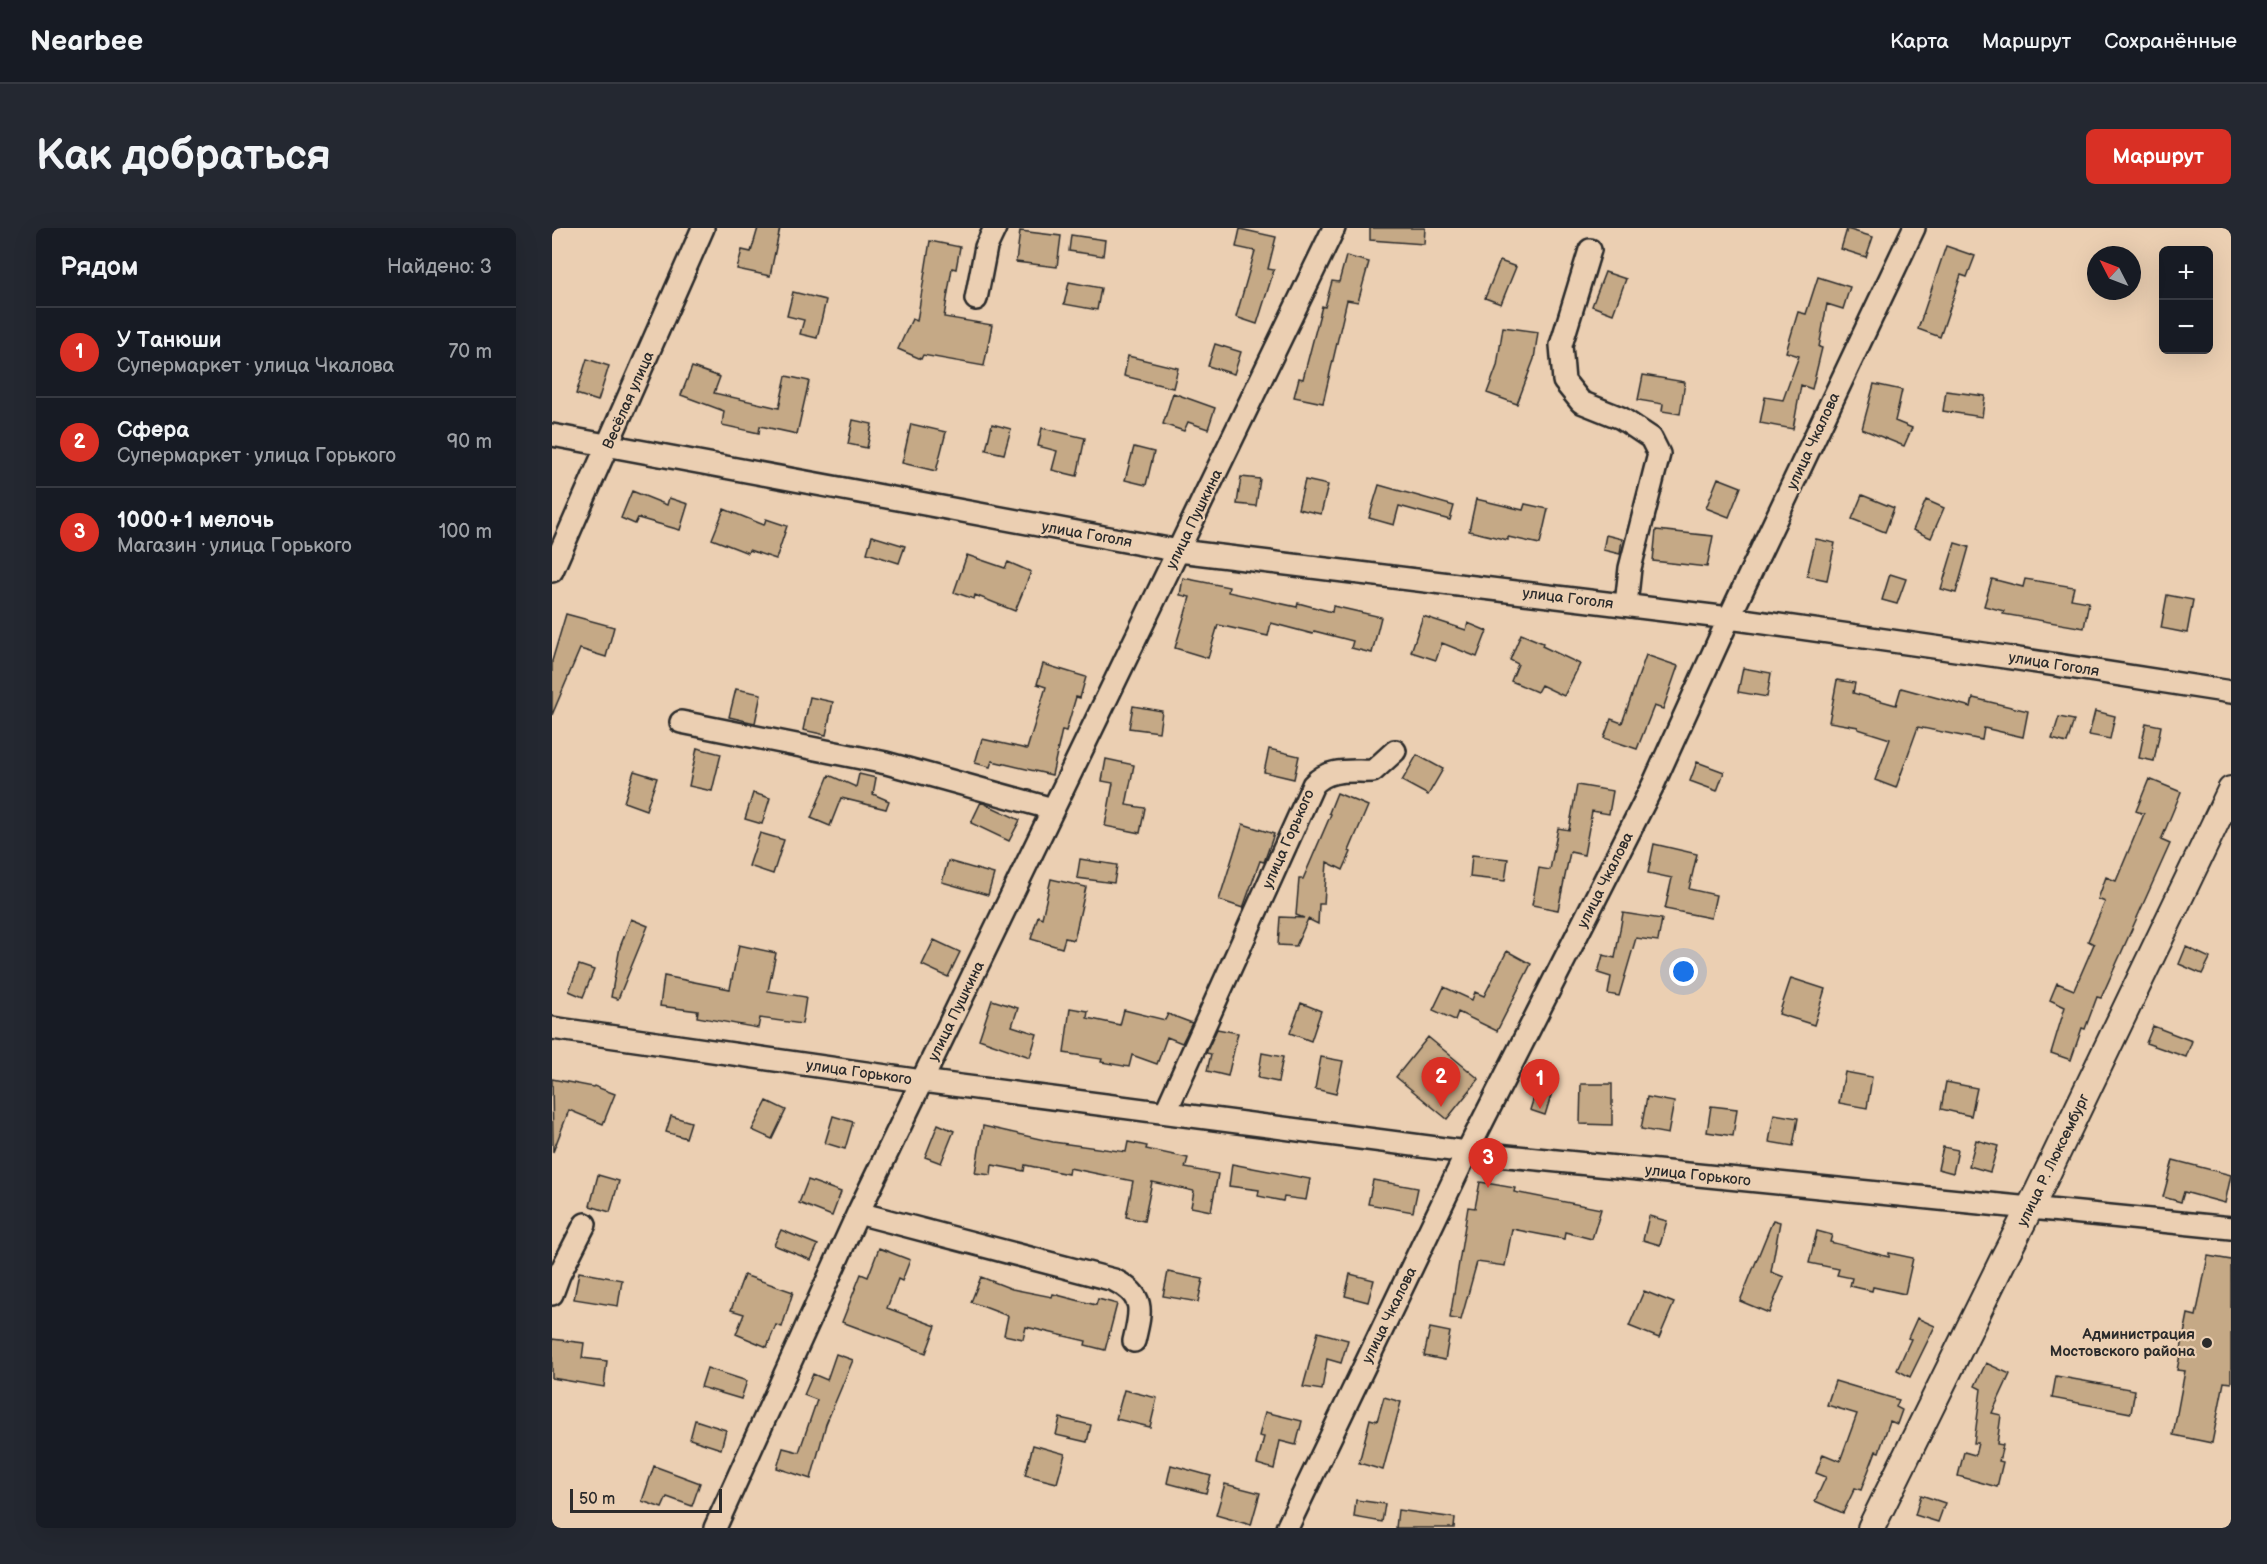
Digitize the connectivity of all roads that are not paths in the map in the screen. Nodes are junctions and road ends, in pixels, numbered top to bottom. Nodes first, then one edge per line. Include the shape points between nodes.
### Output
1 (703, 228) edge
2 (995, 228) edge
3 (1334, 228) edge
4 (1914, 228) edge
5 (1590, 250) dead end
6 (976, 299) dead end
7 (552, 435) edge
8 (607, 446) junction
9 (1179, 551) junction
10 (552, 571) edge
11 (1626, 605) junction
12 (1729, 618) junction
13 (2231, 692) edge
14 (681, 722) dead end
15 (1395, 751) dead end
16 (2231, 790) edge
17 (1053, 809) junction
18 (552, 1028) edge
19 (922, 1081) junction
20 (1166, 1111) junction
21 (1467, 1152) junction
22 (2028, 1209) junction
23 (858, 1213) junction
24 (585, 1224) dead end
25 (2231, 1228) edge
26 (554, 1281) edge
27 (1134, 1341) dead end
28 (715, 1528) edge
29 (1287, 1528) edge
30 (1871, 1528) edge

1 - 8 street, Весёлая улица
2 - 6 street via 986,246
3 - 9 street, улица Пушкина
4 - 12 street, улица Чкалова
5 - 11 street, улица Гоголя via 1561,345 1564,381 1581,402 1621,418 1651,438 1659,454 1630,568
7 - 8 street, улица Гоголя
8 - 9 street, улица Гоголя
8 - 10 street, Весёлая улица
9 - 11 street, улица Гоголя
9 - 17 street, улица Пушкина
11 - 12 street, улица Гоголя
12 - 13 street, улица Гоголя
12 - 21 street, улица Чкалова via 1653,785
14 - 17 street via 886,763
15 - 20 street, улица Горького via 1373,771 1333,772 1321,776 1313,785
16 - 22 street, улица Р. Люксембург
17 - 19 street, улица Пушкина
18 - 19 street, улица Горького
19 - 20 street, улица Горького
19 - 23 street, улица Пушкина
20 - 21 street, улица Горького
21 - 22 street, улица Горького
21 - 29 street, улица Чкалова
22 - 25 street, улица Горького
22 - 30 street, улица Р. Люксембург
23 - 27 street via 1114,1280 1128,1287 1137,1300 1140,1313
23 - 28 street, улица Пушкина
24 - 26 street

